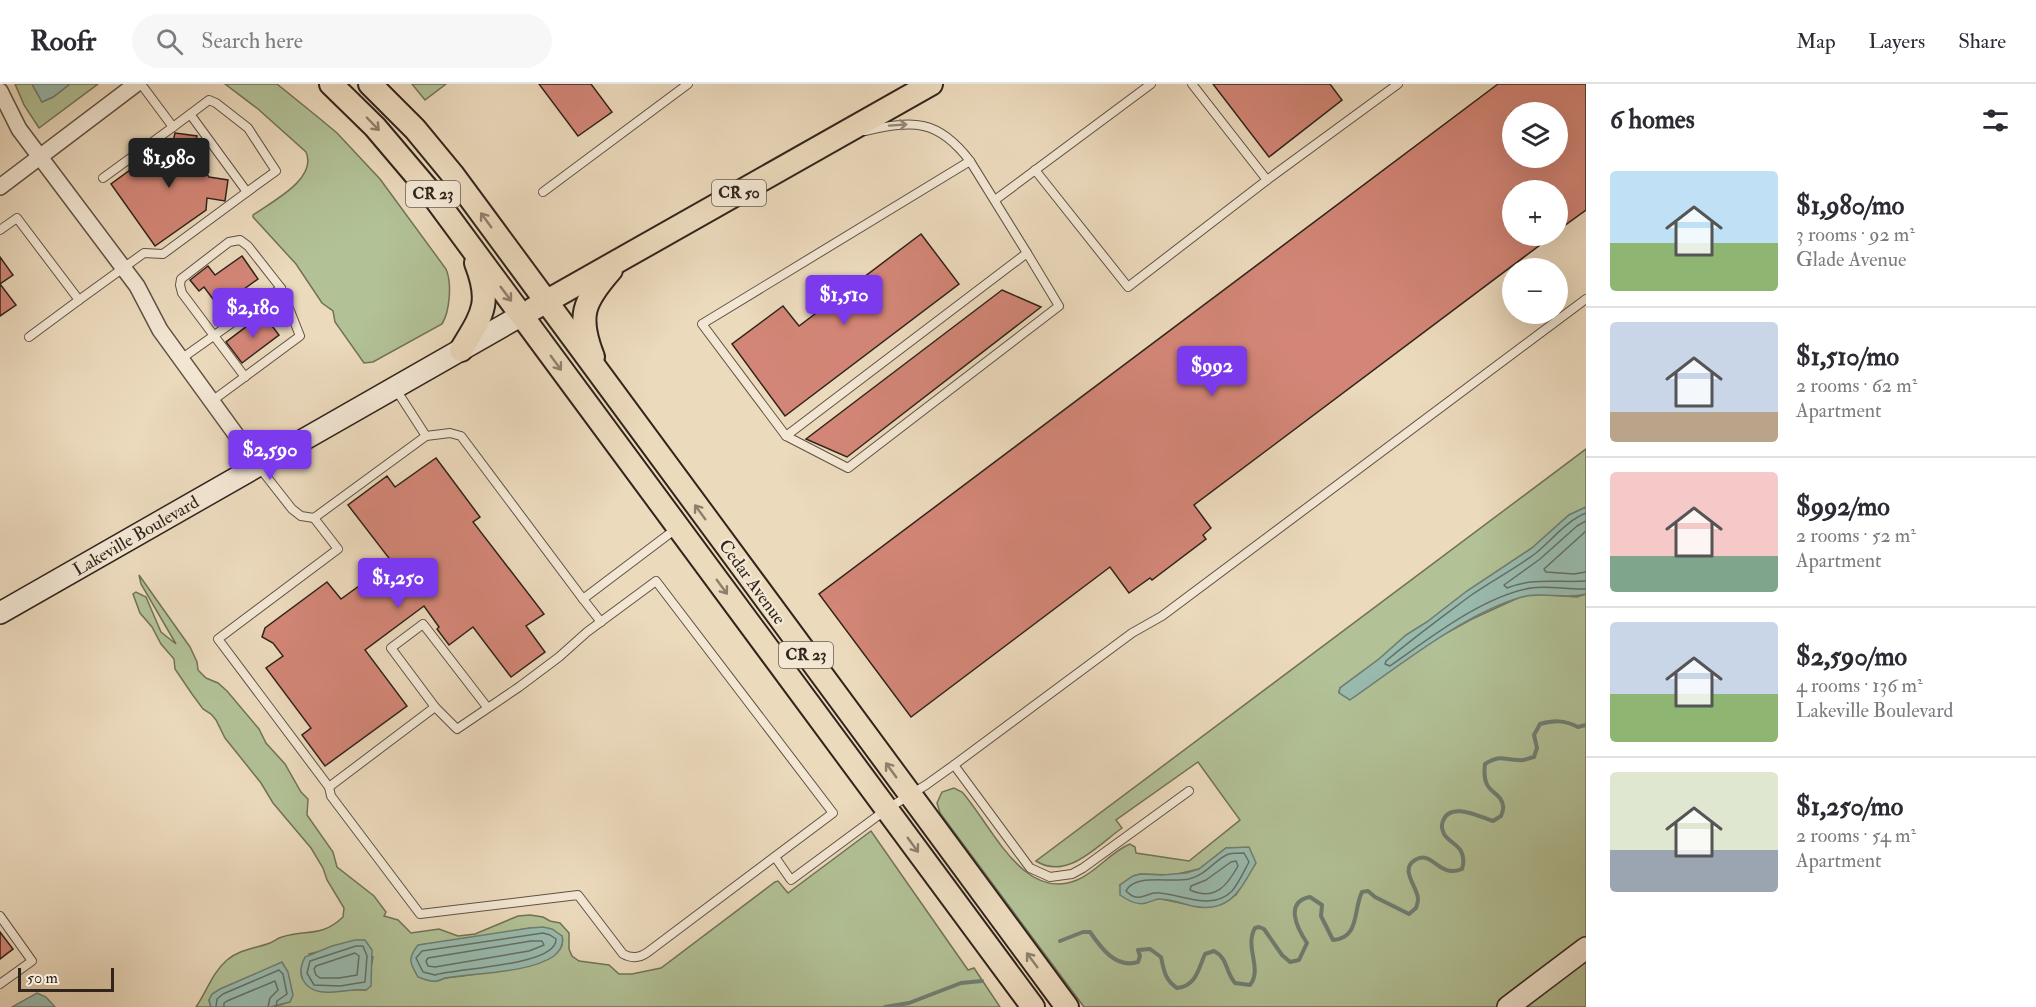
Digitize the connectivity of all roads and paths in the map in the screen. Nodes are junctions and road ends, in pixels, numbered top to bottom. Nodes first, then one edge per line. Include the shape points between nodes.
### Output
1 (136, 84) edge
2 (141, 84) edge
3 (330, 84) edge
4 (370, 84) edge
5 (688, 84) edge
6 (1151, 84) edge
7 (1192, 84) edge
8 (1398, 84) edge
9 (919, 87) edge
10 (0, 91) edge
11 (190, 114) junction
12 (173, 127) junction
13 (840, 136) junction
14 (39, 157) junction
15 (970, 161) junction
16 (1035, 170) junction
17 (104, 178) dead end
18 (1267, 180) junction
19 (0, 187) edge
20 (247, 192) junction
21 (543, 192) dead end
22 (995, 200) junction
23 (0, 230) edge
24 (466, 240) junction
25 (1027, 253) junction
26 (621, 259) junction
27 (123, 268) junction
28 (281, 288) junction
29 (1586, 299) edge
30 (79, 300) junction
31 (546, 301) junction
32 (522, 315) junction
33 (29, 337) dead end
34 (215, 337) junction
35 (461, 350) junction
36 (182, 359) junction
37 (600, 375) junction
38 (245, 377) junction
39 (395, 387) junction
40 (212, 401) junction
41 (426, 436) junction
42 (786, 436) junction
43 (258, 465) junction
44 (314, 518) junction
45 (678, 527) junction
46 (583, 599) junction
47 (0, 613) edge
48 (601, 622) junction
49 (435, 707) junction
50 (487, 707) junction
51 (954, 765) junction
52 (329, 787) junction
53 (1189, 791) dead end
54 (910, 796) junction
55 (887, 809) junction
56 (775, 857) junction
57 (0, 916) edge
58 (1586, 948) edge
59 (0, 984) edge
60 (1033, 1007) edge
61 (1067, 1007) edge
62 (1508, 1007) edge

1 - 14 street
2 - 12 lane
3 -> 24 main road, CR 23 via 393,146
31 -> 4 main road, CR 23 via 453,175
5 - 21 lane
6 - 16 lane
7 - 18 lane
8 - 18 lane
9 - 13 main road, CR 50
10 - 14 street via 13,119
11 - 12 lane
11 - 20 lane
11 - 20 lane via 209,100 248,128 276,171
12 - 17 lane
13 -> 15 lane via 891,125 931,127 946,135
13 - 26 main road, CR 50
14 - 19 street
14 - 27 street
15 - 22 lane
15 - 42 lane via 702,324
16 - 18 lane via 1128,287
16 - 22 lane
20 - 27 lane via 163,255 144,253
22 - 25 lane
23 - 30 lane via 17,218
24 -> 32 main road, CR 23
24 - 35 main road via 483,282 485,306
25 - 42 lane
25 - 42 lane via 1059,306 876,447 848,468
26 - 31 main road, CR 50
26 - 37 main road via 590,297 585,310 586,339
27 - 30 lane
27 - 36 street
28 - 34 lane
28 - 34 lane via 248,246 240,240 229,242 181,279 180,290
28 - 38 lane via 300,336
29 - 51 lane via 1162,616 1132,633
30 - 33 lane
31 - 32 main road, CR 50
31 - 37 main road, Cedar Avenue / CR 23
32 - 35 street, Lakeville Boulevard
32 -> 45 main road, Cedar Avenue / CR 23
34 - 36 lane
34 - 38 lane
35 - 39 street, Lakeville Boulevard
36 - 40 street
54 -> 37 main road, Cedar Avenue / CR 23
38 - 40 lane
39 - 41 lane
39 - 43 street, Lakeville Boulevard
40 - 43 street
41 - 44 lane
41 - 46 lane via 461,436
43 - 44 lane via 292,510
43 - 47 street, Lakeville Boulevard
44 - 52 lane via 338,549 218,639
45 - 46 lane
45 -> 55 main road, Cedar Avenue / CR 23
46 - 48 lane
48 - 50 lane via 519,687
48 - 56 lane via 656,581 833,813
49 - 50 lane via 458,729
49 - 50 lane via 391,648 423,624
49 - 52 lane
51 - 53 lane via 1030,868 1050,877 1083,868
51 - 54 lane
52 - 56 lane via 331,796 420,914 578,895 627,957 648,952
54 - 55 lane
61 -> 54 main road, Cedar Avenue / CR 23
55 - 56 lane via 791,880
55 -> 60 main road, Cedar Avenue / CR 23
57 - 59 lane via 32,961
58 - 62 street

